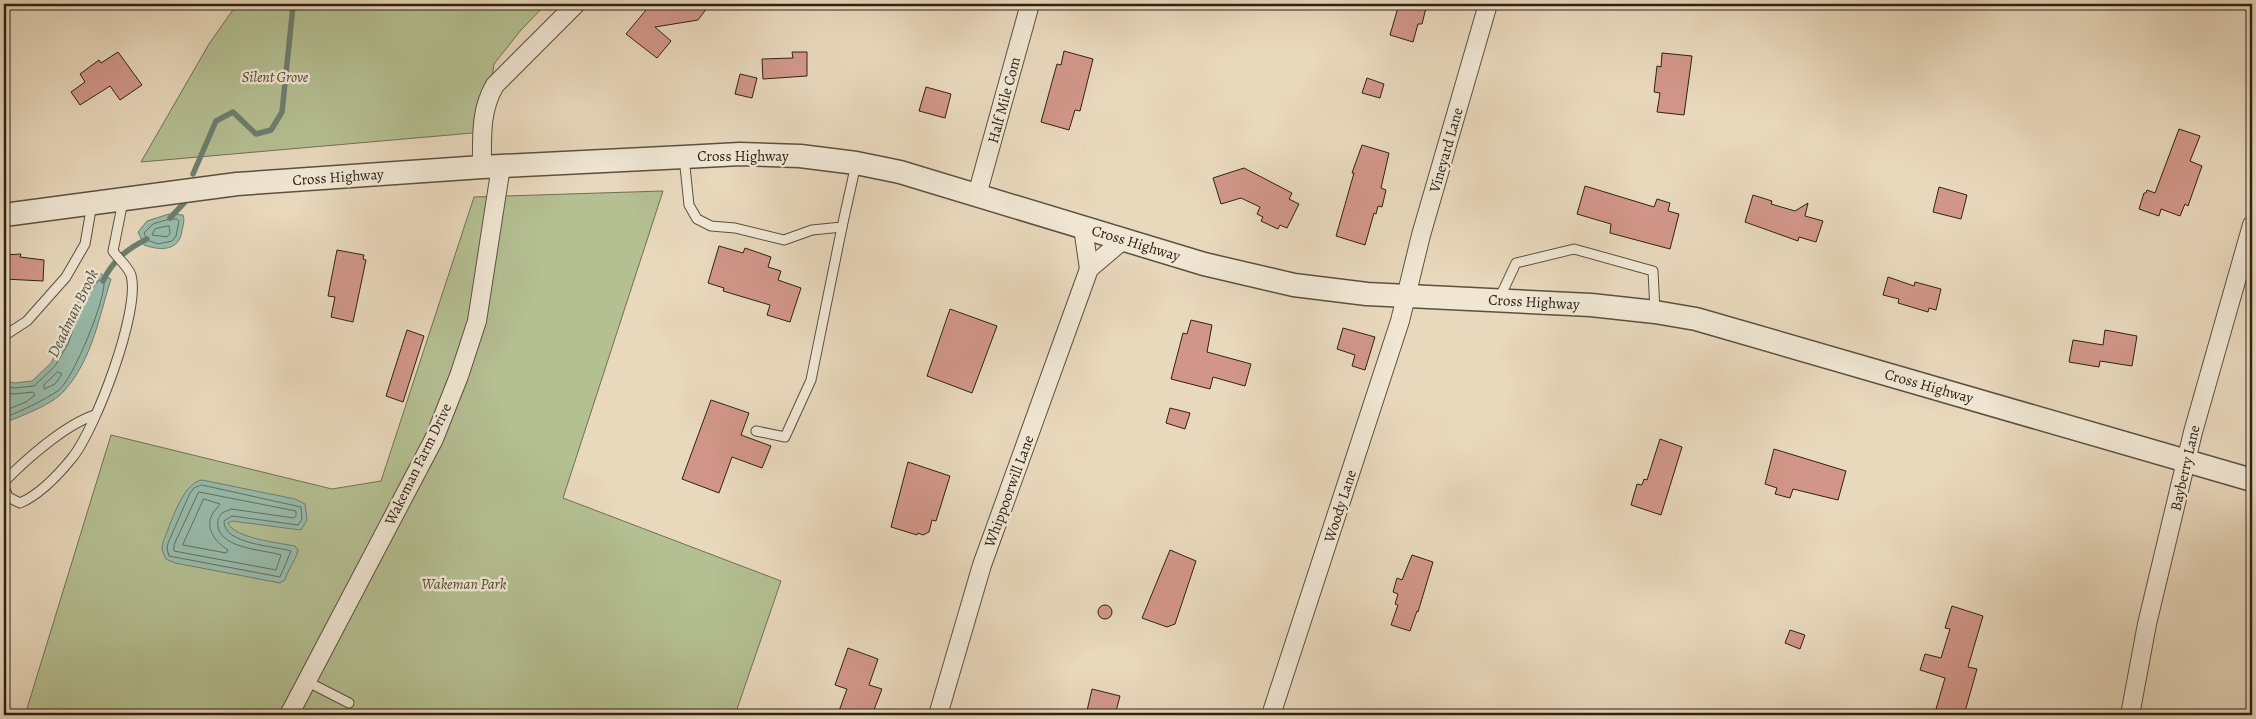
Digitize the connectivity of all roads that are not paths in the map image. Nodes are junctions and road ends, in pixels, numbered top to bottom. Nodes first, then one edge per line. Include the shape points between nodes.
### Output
1 (576, 4) edge
2 (1030, 4) edge
3 (1488, 4) edge
4 (684, 157) junction
5 (856, 163) junction
6 (491, 167) junction
7 (978, 195) junction
8 (123, 198) junction
9 (92, 203) junction
10 (4, 215) edge
11 (2252, 225) edge
12 (842, 227) junction
13 (1083, 228) junction
14 (1123, 240) junction
15 (1088, 269) junction
16 (1406, 296) junction
17 (1499, 300) junction
18 (1656, 312) junction
19 (4, 336) edge
20 (95, 415) junction
21 (756, 431) dead end
22 (2187, 462) junction
23 (2252, 480) edge
24 (4, 482) edge
25 (4, 486) edge
26 (306, 681) junction
27 (349, 703) dead end
28 (289, 715) edge
29 (938, 715) edge
30 (1271, 715) edge
31 (2130, 715) edge

1 - 6 street, Wakeman Farm Drive via 495,85 489,95 483,117
2 - 7 street, Half Mile Com
3 - 16 street, Vineyard Lane
4 - 5 street, Cross Highway via 763,154
4 - 6 street, Cross Highway
4 - 12 lane via 689,205 697,219 711,226 735,228 784,240 812,230
5 - 7 street, Cross Highway
5 - 12 lane
6 - 8 street, Cross Highway via 237,184
6 - 26 street, Wakeman Farm Drive via 477,321 450,402 434,439
7 - 13 street, Cross Highway
8 - 9 street, Cross Highway
8 - 20 lane via 113,251 131,276 133,298 130,319
9 - 10 street, Cross Highway
9 - 19 lane via 85,244 66,277 27,321
11 - 22 street, Bayberry Lane
12 - 21 lane via 811,380 785,437
13 - 14 street, Cross Highway
13 - 15 street, Whippoorwill Lane
14 - 15 street
14 - 16 street, Cross Highway via 1294,286
15 - 29 street, Whippoorwill Lane via 982,565
16 - 17 street, Cross Highway
16 - 30 street, Woody Lane
17 - 18 street, Cross Highway
17 - 18 lane via 1516,263 1574,249 1653,270
18 - 22 street, Cross Highway via 1739,330
20 - 24 lane via 80,420
20 - 25 lane via 90,431 72,458 32,498 20,503 8,497
22 - 23 street, Cross Highway
22 - 31 street, Bayberry Lane via 2147,624
26 - 27 lane
26 - 28 street, Wakeman Farm Drive

